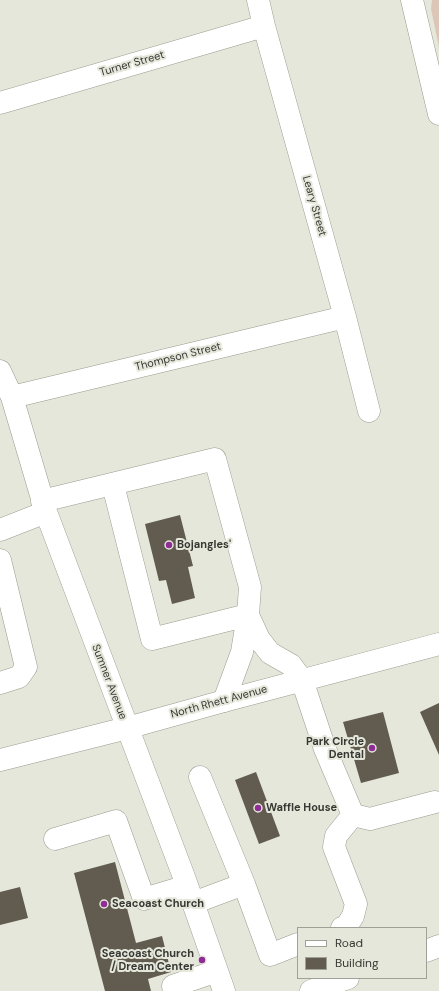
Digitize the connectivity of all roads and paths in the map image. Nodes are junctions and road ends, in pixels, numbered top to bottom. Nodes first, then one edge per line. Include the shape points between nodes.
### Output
1 (258, 0) edge
2 (412, 0) edge
3 (264, 26) junction
4 (0, 103) edge
5 (439, 114) edge
6 (345, 317) junction
7 (0, 371) edge
8 (12, 397) junction
9 (369, 411) dead end
10 (113, 485) junction
11 (44, 507) junction
12 (0, 530) edge
13 (0, 560) edge
14 (248, 615) junction
15 (439, 644) edge
16 (302, 680) junction
17 (0, 684) edge
18 (224, 700) junction
19 (127, 728) junction
20 (0, 760) edge
21 (200, 777) dead end
22 (435, 802) dead end
23 (353, 815) junction
24 (55, 839) dead end
25 (244, 884) junction
26 (190, 894) junction
27 (346, 927) edge
28 (297, 944) edge
29 (439, 946) edge
30 (427, 951) edge
31 (345, 979) edge
32 (221, 981) edge
33 (174, 991) edge
34 (311, 991) edge

1 - 3 street, Leary Street
2 - 5 street
3 - 4 street, Turner Street
3 - 6 street, Leary Street
6 - 8 street, Thompson Street
6 - 9 street, Leary Street
7 - 8 street, Sumner Avenue
8 - 11 street, Sumner Avenue
10 - 11 street
10 - 14 street via 152,639
10 - 14 street via 215,459 250,587
11 - 12 street
11 - 19 street, Sumner Avenue
13 - 17 street via 26,667 19,677
14 - 16 street via 259,639 270,653 291,666
14 - 18 street via 242,652
15 - 16 street, North Rhett Avenue
16 - 18 street, North Rhett Avenue
16 - 23 street via 325,749
18 - 19 street, North Rhett Avenue
19 - 20 street, North Rhett Avenue
19 - 26 street, Sumner Avenue
21 - 25 street
22 - 23 street via 370,819
23 - 27 street via 336,836 334,847 356,904 353,916
24 - 26 street via 116,821 144,898
25 - 26 street
25 - 28 street via 270,955
26 - 32 street, Sumner Avenue
29 - 30 street
31 - 34 street
32 - 33 street via 173,986

